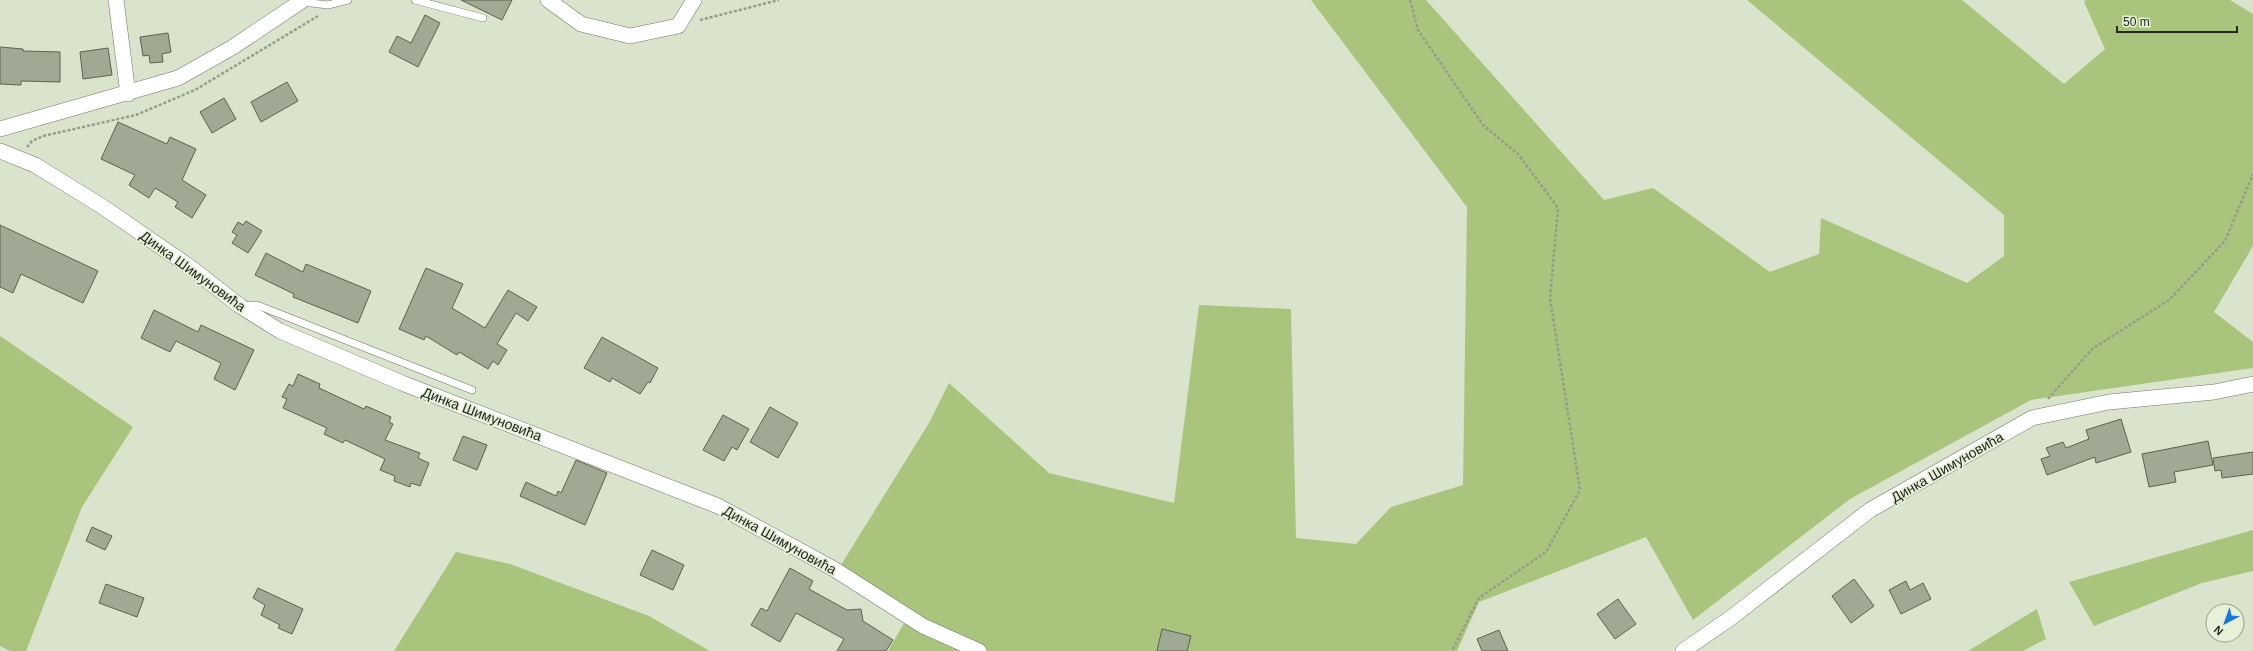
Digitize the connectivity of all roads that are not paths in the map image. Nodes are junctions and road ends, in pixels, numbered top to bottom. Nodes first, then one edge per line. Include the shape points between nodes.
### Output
1 (116, 0) edge
2 (348, 0) edge
3 (415, 0) edge
4 (548, 0) edge
5 (694, 0) edge
6 (301, 1) edge
7 (484, 18) dead end
8 (128, 94) junction
9 (0, 129) edge
10 (0, 151) edge
11 (240, 306) junction
12 (2253, 384) edge
13 (472, 390) dead end
14 (979, 651) edge
15 (1683, 651) edge

1 - 8 street
2 - 6 lane via 328,5
3 - 7 lane
4 - 5 street via 581,24 630,36 678,26
6 - 8 street via 233,47 178,78
8 - 9 street
10 - 11 street, Динка Шимуновића via 35,165 103,207 190,267
11 - 13 lane via 257,305
11 - 14 street, Динка Шимуновића via 280,331 330,354 718,506 809,555 923,626
12 - 15 street, Динка Шимуновића via 2214,392 2109,402 2032,418 1870,510 1732,617

